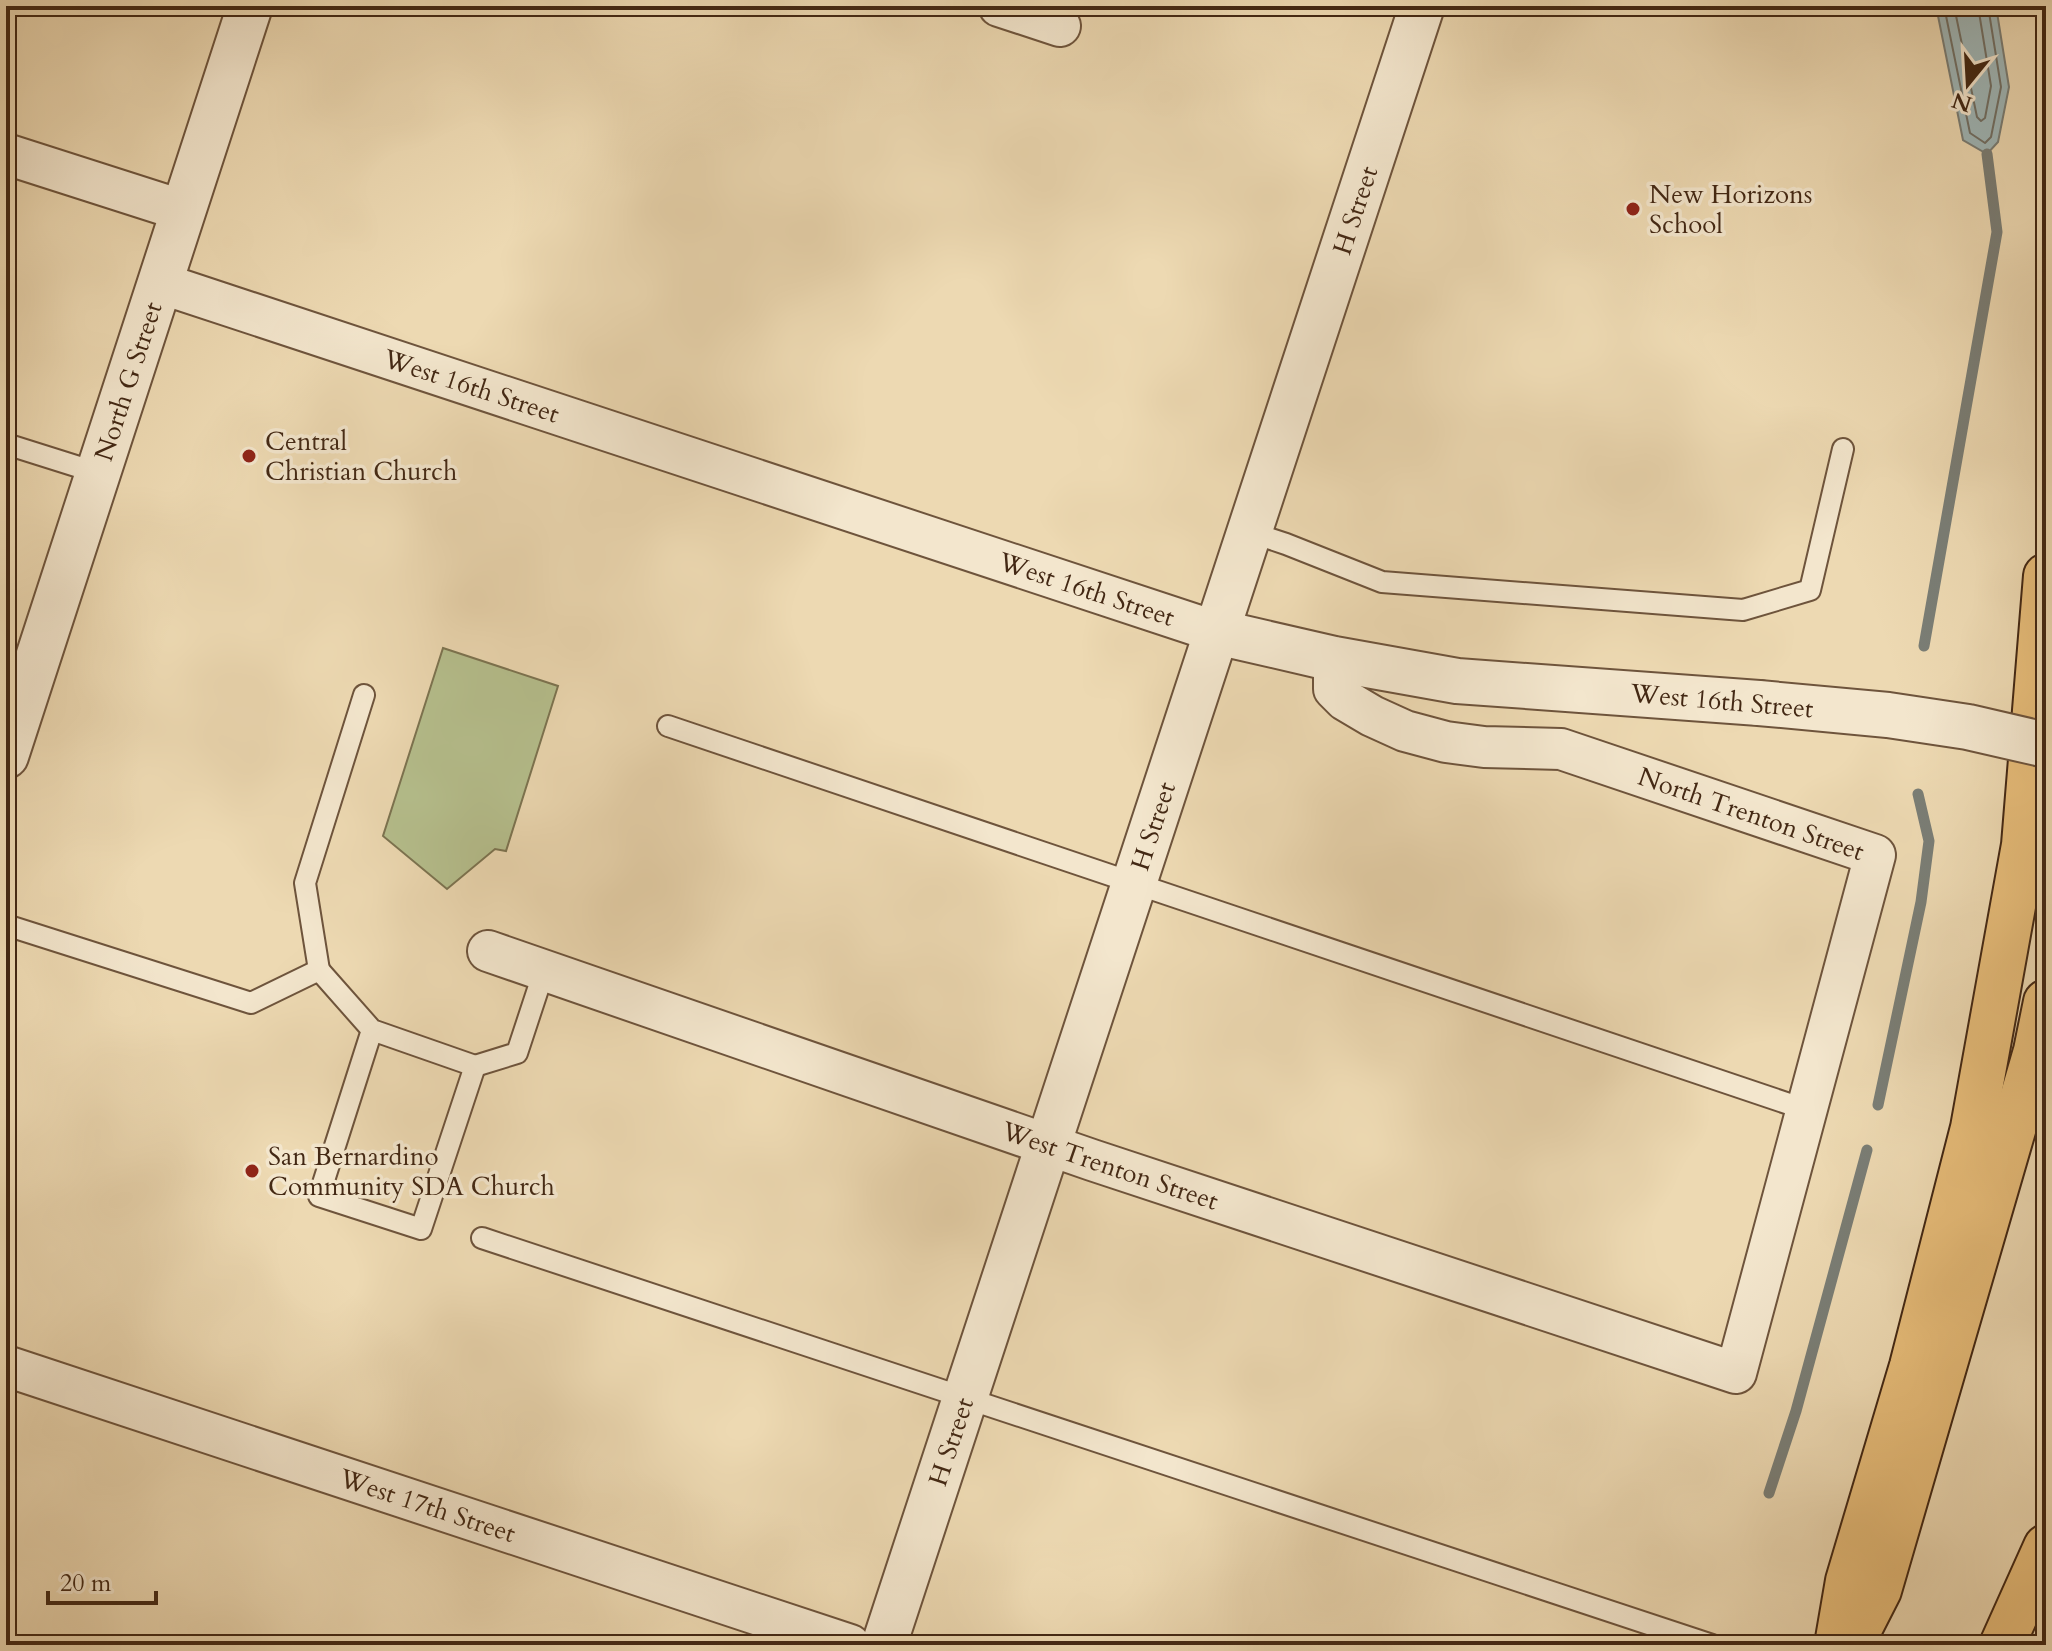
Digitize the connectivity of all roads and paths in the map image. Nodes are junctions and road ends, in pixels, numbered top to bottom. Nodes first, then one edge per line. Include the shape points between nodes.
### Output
1 (250, 6) edge
2 (999, 6) edge
3 (1422, 6) edge
4 (1060, 26) dead end
5 (6, 154) edge
6 (184, 211) junction
7 (160, 283) junction
8 (6, 444) edge
9 (1843, 449) dead end
10 (98, 473) junction
11 (1250, 532) junction
12 (2046, 576) edge
13 (1217, 632) junction
14 (1334, 659) junction
15 (364, 695) dead end
16 (668, 726) dead end
17 (2046, 745) edge
18 (7, 748) edge
19 (1135, 883) junction
20 (6, 925) edge
21 (488, 951) dead end
22 (319, 970) junction
23 (544, 971) junction
24 (2046, 1002) edge
25 (372, 1030) junction
26 (475, 1066) junction
27 (1807, 1110) junction
28 (1048, 1145) junction
29 (482, 1238) dead end
30 (6, 1366) edge
31 (1736, 1373) joint
32 (965, 1398) junction
33 (2046, 1547) edge
34 (850, 1645) edge
35 (884, 1645) edge
36 (1712, 1645) edge
37 (1837, 1645) edge
38 (1851, 1645) edge
39 (2002, 1645) edge

1 - 6 street, North G Street
2 - 4 street
3 - 11 street, H Street
5 - 6 street
6 - 7 street, North G Street
7 - 10 street, North G Street
7 - 13 street, West 16th Street
8 - 10 lane
9 - 11 lane via 1810,590 1743,610 1382,582
10 - 18 street, North G Street
11 - 13 street, H Street
12 - 37 highway via 2024,845 1973,1128 1912,1366 1848,1581
13 - 14 street, West 16th Street
13 - 19 street, H Street
14 - 17 street, West 16th Street, bridge via 1457,681 1888,715
14 - 27 street, North Trenton Street via 1334,689 1405,731 1484,747 1561,749 1875,855
15 - 22 lane via 305,883
16 - 19 lane
19 - 27 lane
19 - 28 street, H Street
20 - 22 lane via 251,1003
21 - 23 street, West Trenton Street
22 - 25 lane
23 - 26 lane via 517,1053
23 - 28 street, West Trenton Street
24 - 38 highway via 1879,1590
25 - 26 lane
25 - 26 lane via 319,1196 421,1229
27 - 31 street, North Trenton Street
28 - 31 street, West Trenton Street
28 - 32 street, H Street
29 - 32 lane
30 - 34 street, West 17th Street
32 - 35 street, H Street
32 - 36 lane
33 - 39 highway

